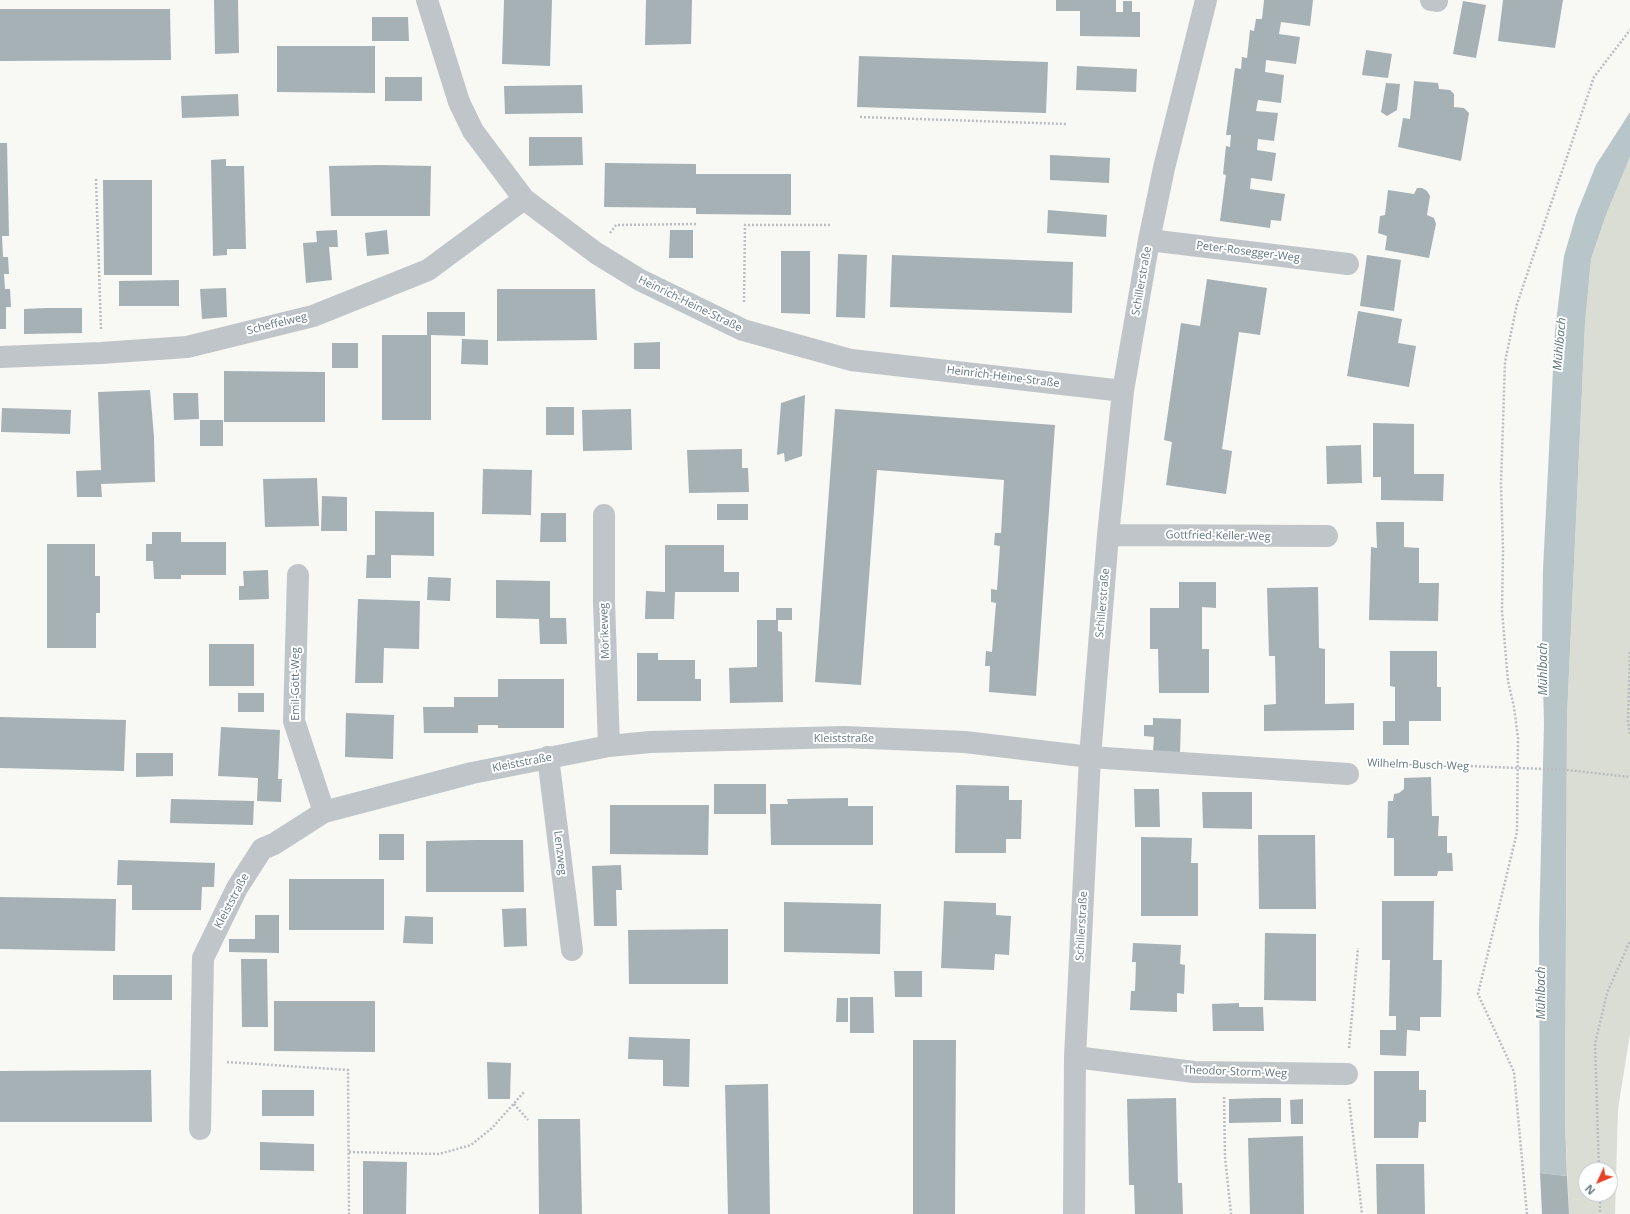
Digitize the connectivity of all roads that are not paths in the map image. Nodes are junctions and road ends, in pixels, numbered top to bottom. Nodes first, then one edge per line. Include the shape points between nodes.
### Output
1 (427, 0) edge
2 (1206, 0) edge
3 (524, 199) junction
4 (1149, 240) junction
5 (1348, 264) dead end
6 (0, 357) edge
7 (1123, 391) junction
8 (604, 515) dead end
9 (1108, 535) junction
10 (1327, 536) dead end
11 (298, 575) dead end
12 (609, 746) junction
13 (548, 757) junction
14 (1090, 757) junction
15 (1348, 774) road end
16 (324, 812) junction
17 (572, 950) dead end
18 (1075, 1057) junction
19 (1347, 1074) dead end
20 (200, 1129) dead end
21 (1074, 1214) edge

1 - 3 street, Heinrich-Heine-Straße via 459,102 472,131
2 - 4 street, Schillerstraße via 1164,168
3 - 6 street, Scheffelweg via 428,270 313,316 187,347
3 - 7 street, Heinrich-Heine-Straße via 596,253 640,280 743,330 851,360
4 - 5 street, Peter-Rosegger-Weg
4 - 7 street, Schillerstraße
7 - 9 street, Schillerstraße
8 - 12 street, Mörikeweg
9 - 10 street, Gottfried-Keller-Weg
9 - 14 street, Schillerstraße
11 - 16 street, Emil-Gött-Weg via 294,721
12 - 13 street, Kleiststraße
12 - 14 street, Kleiststraße via 650,742 844,738 965,742
13 - 16 street, Kleiststraße via 472,773
13 - 17 street, Lenzweg
14 - 15 street
14 - 18 street, Schillerstraße
16 - 20 street, Kleiststraße via 262,849 237,888 203,958
18 - 19 street, Theodor-Storm-Weg via 1194,1072
18 - 21 street, Schillerstraße

